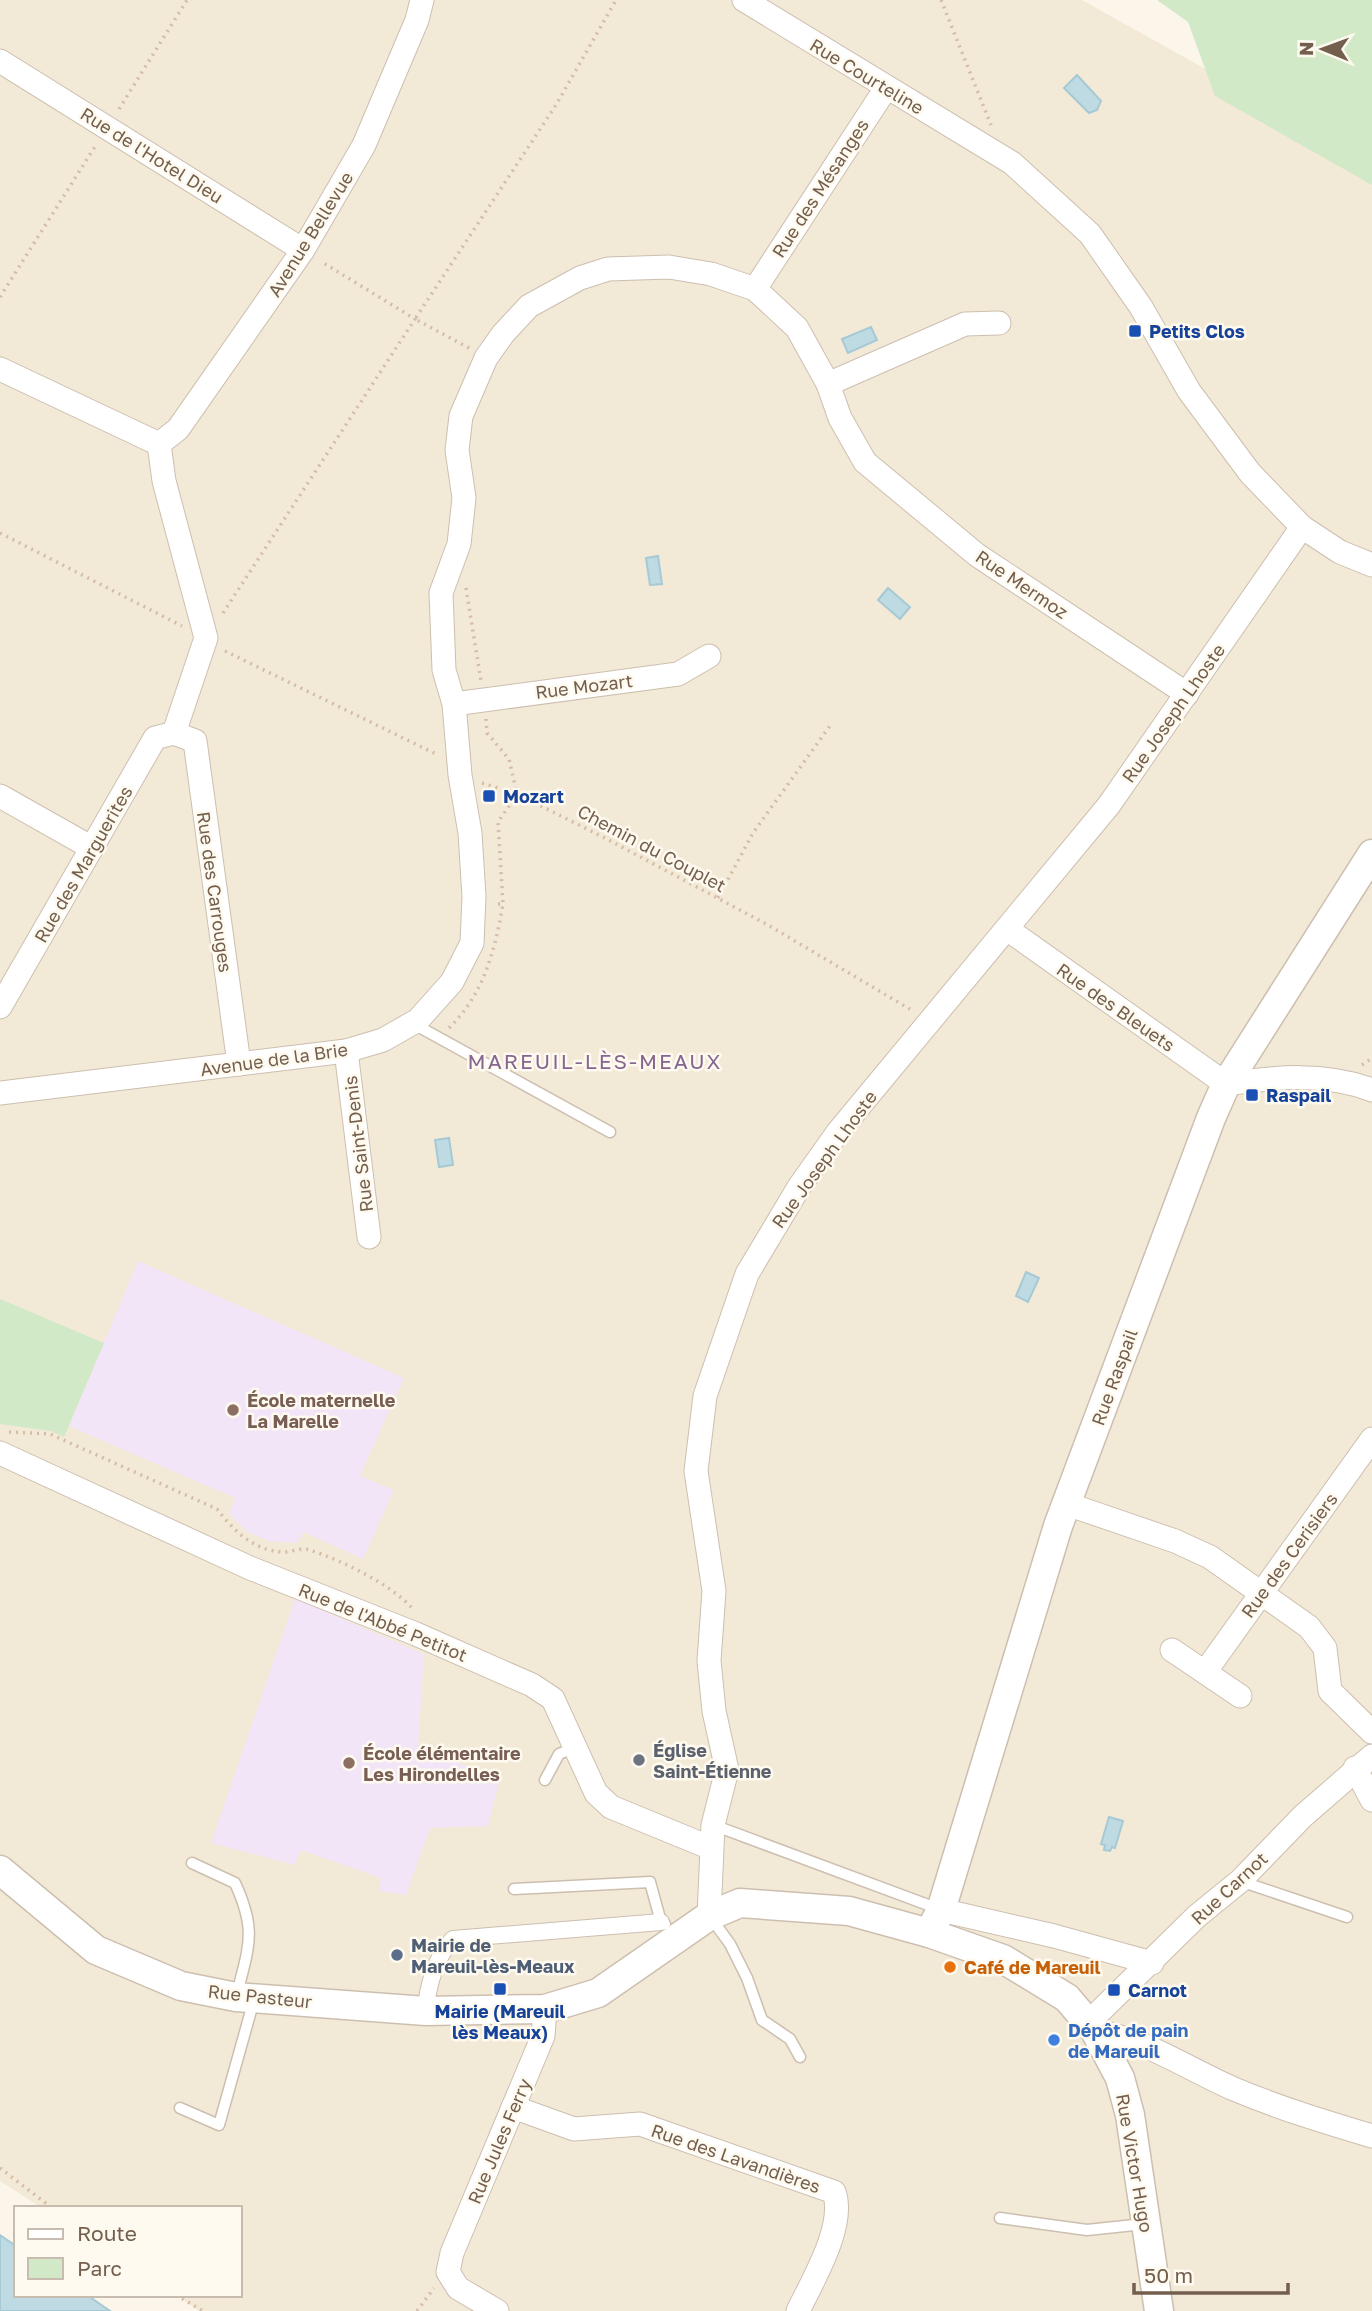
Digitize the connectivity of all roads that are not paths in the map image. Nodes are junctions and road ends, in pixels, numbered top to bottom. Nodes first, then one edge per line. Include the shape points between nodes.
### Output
1 (422, 0) edge
2 (744, 0) edge
3 (0, 61) edge
4 (886, 88) junction
5 (303, 250) junction
6 (755, 289) junction
7 (999, 323) dead end
8 (0, 369) edge
9 (828, 384) junction
10 (159, 444) junction
11 (1302, 527) junction
12 (1372, 565) edge
13 (709, 656) dead end
14 (1187, 694) junction
15 (454, 704) junction
16 (174, 733) junction
17 (0, 796) edge
18 (92, 848) junction
19 (1372, 854) edge
20 (1007, 929) junction
21 (0, 1007) edge
22 (412, 1023) junction
23 (346, 1051) junction
24 (239, 1065) junction
25 (1226, 1084) junction
26 (1372, 1090) edge
27 (0, 1093) edge
28 (610, 1132) dead end
29 (369, 1237) dead end
30 (1372, 1439) edge
31 (0, 1453) edge
32 (1067, 1504) junction
33 (1261, 1595) junction
34 (1172, 1650) dead end
35 (1205, 1672) junction
36 (1240, 1696) dead end
37 (1372, 1732) edge
38 (576, 1747) junction
39 (1363, 1762) edge
40 (545, 1780) dead end
41 (1372, 1800) edge
42 (712, 1836) junction
43 (192, 1863) dead end
44 (0, 1870) edge
45 (1240, 1881) junction
46 (514, 1889) dead end
47 (709, 1916) junction
48 (1347, 1917) dead end
49 (935, 1921) junction
50 (673, 1927) junction
51 (1152, 1963) junction
52 (245, 1997) junction
53 (545, 2010) junction
54 (426, 2011) junction
55 (1092, 2027) junction
56 (800, 2057) dead end
57 (513, 2107) junction
58 (180, 2108) dead end
59 (1372, 2136) edge
60 (1000, 2218) dead end
61 (1146, 2224) junction
62 (497, 2311) edge
63 (798, 2311) edge
64 (1158, 2311) edge

1 - 5 street, Avenue Bellevue via 364,145
2 - 4 street, Rue Courteline
3 - 5 street, Rue de l'Hotel Dieu
4 - 6 street, Rue des Mésanges
4 - 11 street, Rue Courteline via 1012,163 1090,234 1141,307 1189,391 1250,473
5 - 10 street, Avenue Bellevue via 178,429
6 - 9 street via 797,328
6 - 15 street, Avenue de la Brie via 711,274 669,267 608,270 555,289 529,306 486,358 461,416 457,450 464,498 459,544 441,593 443,670
7 - 9 street via 965,324
8 - 10 street
9 - 14 street, Rue Mermoz via 840,418 865,462 977,555
10 - 16 street via 164,481 206,638
11 - 12 street, Rue Courteline via 1340,552
11 - 14 street, Rue Joseph Lhoste
13 - 15 street, Rue Mozart via 678,674
14 - 20 street, Rue Joseph Lhoste via 1109,805
15 - 22 street, Avenue de la Brie via 470,833 472,943 452,982
16 - 18 street, Rue des Marguerites via 155,738
16 - 24 street, Rue des Carrouges via 195,741
17 - 18 street
18 - 21 street, Rue des Marguerites
19 - 25 street, Rue Raspail
20 - 25 street, Rue des Bleuets
20 - 42 street, Rue Joseph Lhoste via 838,1132 765,1242 747,1274 705,1396 696,1471 714,1591 709,1661 712,1699 727,1770
22 - 23 street, Avenue de la Brie via 383,1040
22 - 28 lane
23 - 24 street, Avenue de la Brie
23 - 29 street, Rue Saint-Denis
24 - 27 street, Avenue de la Brie
25 - 26 street via 1299,1077 1348,1081
25 - 32 street, Rue Raspail
30 - 33 street, Rue des Cerisiers
31 - 38 street, Rue de l'Abbé Petitot via 260,1572 532,1685 553,1699
32 - 33 street via 1210,1557
32 - 49 street, Rue Raspail
33 - 35 street, Rue des Cerisiers
33 - 37 street via 1309,1627 1325,1648 1330,1691
34 - 35 street
35 - 36 street
38 - 40 lane via 559,1754
38 - 42 street, Rue de l'Abbé Petitot via 596,1793 611,1807
39 - 41 street
39 - 45 street, Rue Carnot
42 - 47 street, Rue Joseph Lhoste
42 - 49 lane
43 - 52 lane via 235,1883 248,1913 251,1938
44 - 52 street, Rue Pasteur via 96,1950 181,1986
45 - 48 lane
45 - 51 street, Rue Carnot via 1197,1916
46 - 50 lane via 650,1882
47 - 49 street, Rue Victor Hugo via 740,1903 764,1903
47 - 50 street, Rue Pasteur
47 - 56 lane via 741,1967 762,2020 790,2039
49 - 51 street via 1054,1936
49 - 55 street, Rue Victor Hugo via 1042,1980 1067,1998
50 - 53 street, Rue Pasteur via 598,1993
50 - 54 street via 453,1939 442,1950
51 - 55 street, Rue Carnot
52 - 54 street, Rue Pasteur
52 - 58 lane via 219,2125
53 - 54 street, Rue Pasteur
53 - 57 street, Rue Jules Ferry via 543,2036
55 - 59 street via 1124,2036 1233,2088 1310,2118
55 - 61 street, Rue Victor Hugo via 1120,2078
57 - 62 street, Rue Jules Ferry via 448,2272 458,2288
57 - 63 street, Rue des Lavandières via 574,2129 640,2124 834,2192 839,2206 837,2223
60 - 61 lane via 1087,2230
61 - 64 street, Rue Victor Hugo

